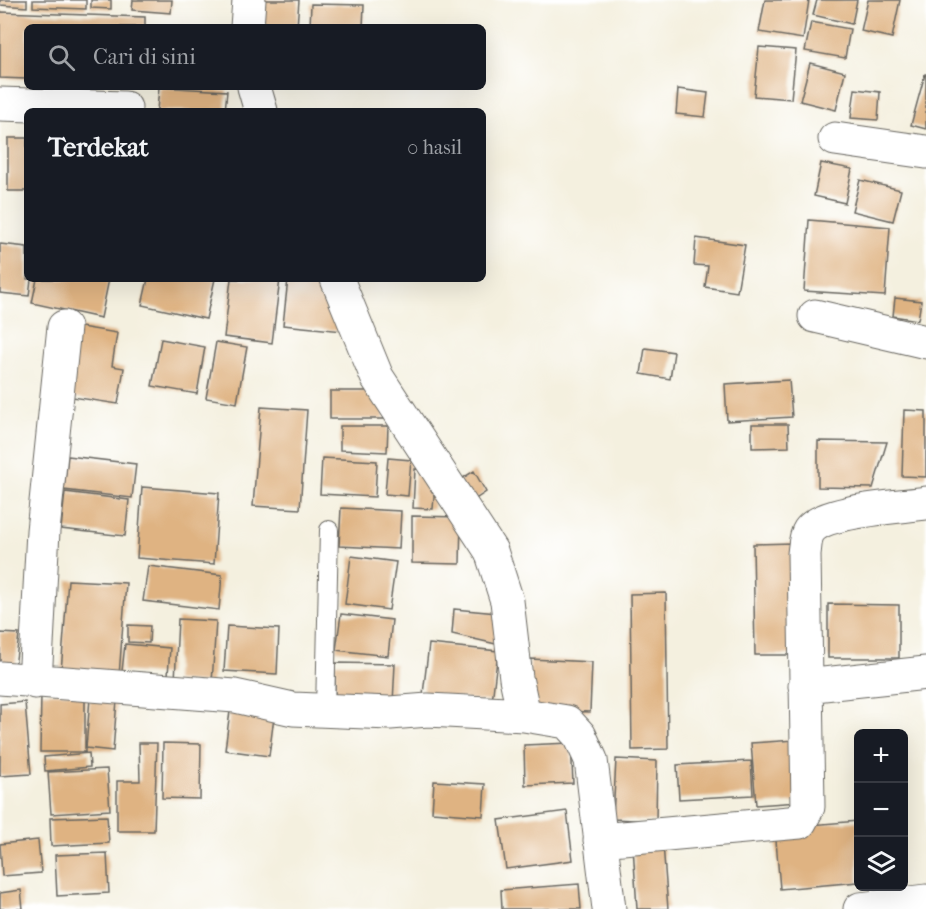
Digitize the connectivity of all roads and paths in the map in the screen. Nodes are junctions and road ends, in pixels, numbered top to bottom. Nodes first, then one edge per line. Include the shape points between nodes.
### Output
1 (249, 0) edge
2 (247, 24) edge
3 (255, 90) edge
4 (0, 104) edge
5 (125, 108) dead end
6 (260, 108) edge
7 (835, 139) dead end
8 (926, 152) edge
9 (338, 282) edge
10 (815, 316) dead end
11 (64, 327) dead end
12 (926, 342) edge
13 (926, 503) edge
14 (329, 531) dead end
15 (926, 673) edge
16 (0, 678) edge
17 (34, 682) junction
18 (805, 686) junction
19 (325, 711) junction
20 (524, 715) junction
21 (600, 840) junction
22 (926, 901) edge
23 (609, 909) edge
24 (860, 909) edge

1 - 2 street
3 - 6 street
4 - 5 street
7 - 8 street
9 - 20 street via 377,377 491,551 507,601
10 - 12 street
11 - 17 street via 43,531
13 - 18 street via 840,516 820,521 807,532
14 - 19 lane
15 - 18 street
16 - 17 street
17 - 19 street via 235,696 271,706
18 - 21 street via 808,807 800,822
19 - 20 street via 428,710
20 - 21 street via 567,723 580,736 591,760
21 - 23 street
22 - 24 street

